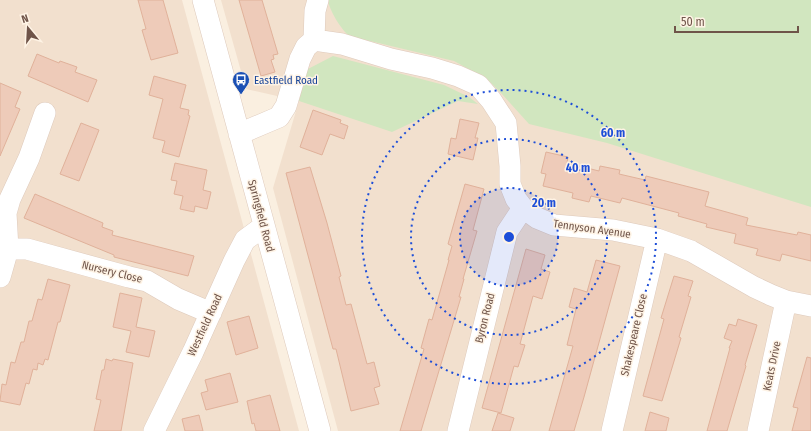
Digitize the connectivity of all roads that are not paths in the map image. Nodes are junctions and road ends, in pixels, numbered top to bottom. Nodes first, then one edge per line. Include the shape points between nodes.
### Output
1 (203, 0) edge
2 (318, 0) edge
3 (314, 40) junction
4 (45, 113) dead end
5 (239, 134) junction
6 (523, 208) junction
7 (264, 226) junction
8 (657, 239) junction
9 (8, 249) junction
10 (0, 277) edge
11 (786, 301) junction
12 (811, 306) edge
13 (211, 313) junction
14 (154, 431) edge
15 (320, 431) edge
16 (458, 431) edge
17 (612, 431) edge
18 (758, 431) edge

1 - 5 street, Springfield Road
2 - 3 street
3 - 5 street via 306,47 300,59 286,106 279,117
3 - 6 street, Tennyson Avenue via 342,44 432,68 478,85 492,100 506,123 510,184
4 - 9 street via 6,213
5 - 7 street, Springfield Road
6 - 8 street, Tennyson Avenue via 537,218 554,225 613,230
6 - 16 street, Byron Road via 507,232
7 - 13 street, Westfield Road via 245,240
7 - 15 street, Springfield Road
8 - 11 street, Tennyson Avenue via 691,251 754,287
8 - 17 street, Shakespeare Close
9 - 10 street
9 - 13 street, Nursery Close via 27,249 147,281 178,299
11 - 12 street, Tennyson Avenue
11 - 18 street, Keats Drive
13 - 14 street, Westfield Road

